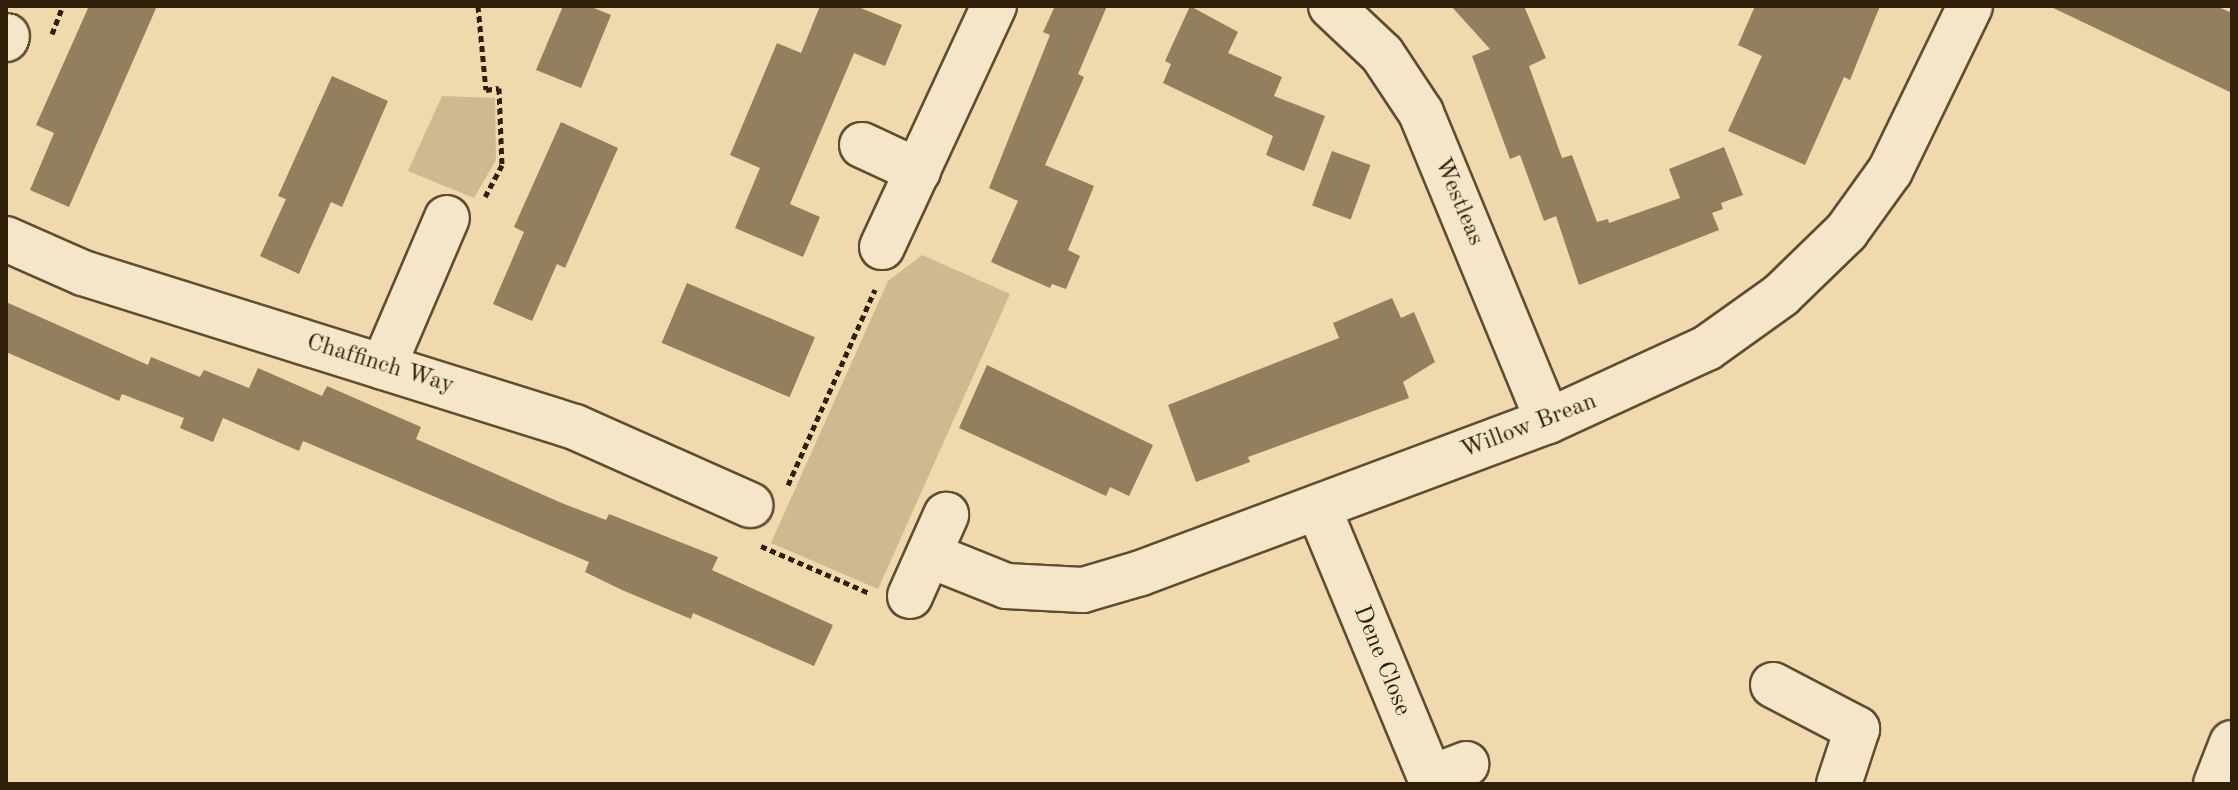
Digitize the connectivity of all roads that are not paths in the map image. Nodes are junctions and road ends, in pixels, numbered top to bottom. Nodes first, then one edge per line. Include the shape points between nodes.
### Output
1 (994, 6) edge
2 (1331, 6) edge
3 (1970, 6) edge
4 (862, 145) dead end
5 (918, 171) junction
6 (447, 218) road end
7 (6, 239) edge
8 (882, 247) road end
9 (383, 367) junction
10 (1548, 421) junction
11 (1318, 507) junction
12 (762, 509) road end
13 (946, 515) dead end
14 (929, 555) junction
15 (910, 596) road end
16 (1773, 685) dead end
17 (2232, 743) edge
18 (1437, 775) edge
19 (1839, 784) edge
20 (2216, 784) edge

1 - 5 street
2 - 10 street, Westleas via 1382,54 1421,113
3 - 10 street, Willow Brean via 1890,171 1846,232 1781,295 1707,348
4 - 5 street
5 - 8 street
6 - 9 street
7 - 9 street, Chaffinch Way via 83,273
9 - 12 street, Chaffinch Way via 575,427
10 - 11 street, Willow Brean
11 - 14 street, Willow Brean via 1083,590 1006,586
11 - 18 street, Dene Close
13 - 14 street
14 - 15 street
16 - 19 street via 1857,729
17 - 20 street

